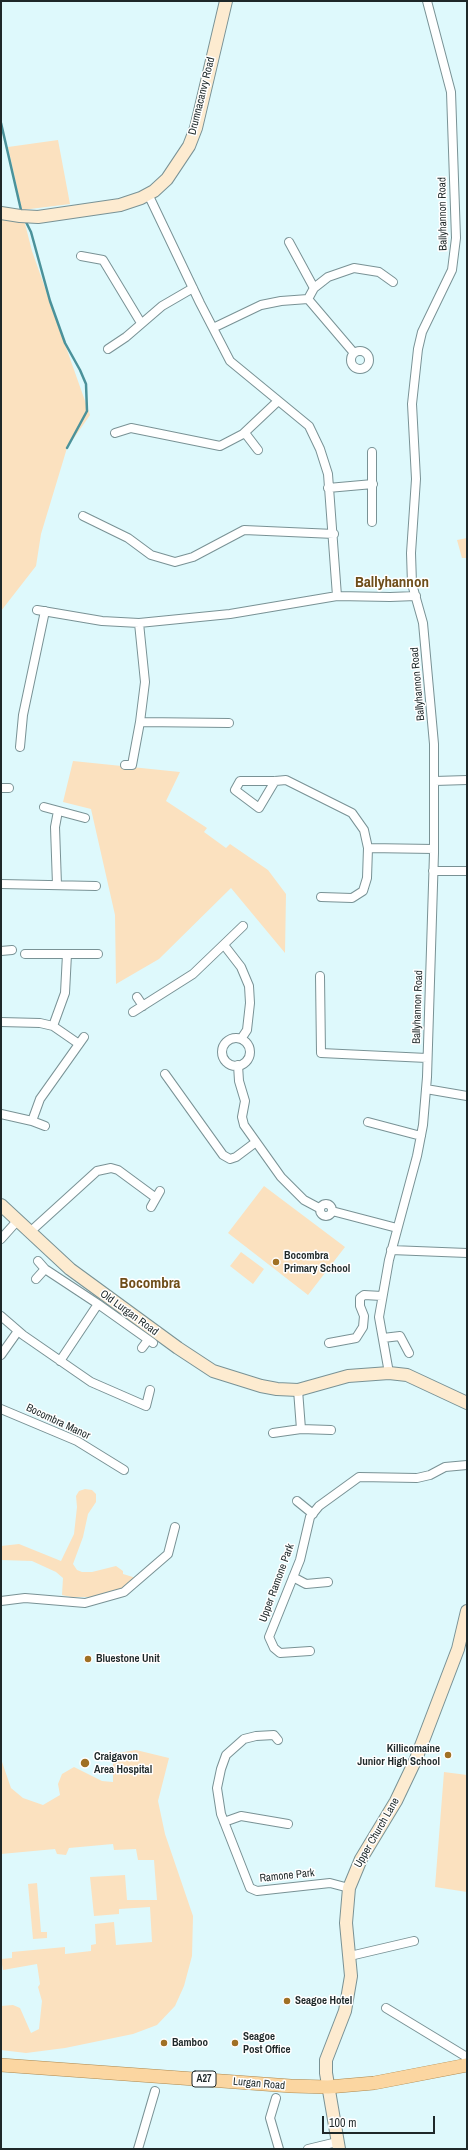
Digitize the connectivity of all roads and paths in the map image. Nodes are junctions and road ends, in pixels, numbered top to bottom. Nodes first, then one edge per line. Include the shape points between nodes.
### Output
1 (226, 1) edge
2 (427, 1) edge
3 (148, 194) junction
4 (1, 213) edge
5 (289, 242) dead end
6 (82, 256) dead end
7 (393, 282) dead end
8 (193, 288) junction
9 (314, 288) junction
10 (308, 300) junction
11 (141, 323) junction
12 (213, 328) junction
13 (108, 349) dead end
14 (354, 353) dead end
15 (278, 401) junction
16 (115, 433) dead end
17 (245, 433) junction
18 (258, 450) dead end
19 (372, 452) dead end
20 (373, 484) junction
21 (328, 488) junction
22 (83, 516) dead end
23 (372, 522) dead end
24 (334, 534) junction
25 (337, 596) junction
26 (416, 596) junction
27 (139, 623) junction
28 (140, 722) junction
29 (229, 723) dead end
30 (11, 739) dead end
31 (125, 765) dead end
32 (467, 780) edge
33 (275, 781) junction
34 (435, 781) junction
35 (44, 807) dead end
36 (58, 811) junction
37 (85, 818) dead end
38 (368, 848) junction
39 (434, 849) junction
40 (434, 871) junction
41 (467, 871) edge
42 (1, 884) edge
43 (57, 885) junction
44 (96, 886) dead end
45 (320, 897) dead end
46 (243, 926) dead end
47 (224, 945) junction
48 (12, 950) dead end
49 (1, 951) edge
50 (25, 954) dead end
51 (66, 954) junction
52 (98, 954) dead end
53 (320, 976) dead end
54 (137, 997) dead end
55 (143, 1006) junction
56 (133, 1012) dead end
57 (1, 1022) edge
58 (53, 1026) junction
59 (84, 1036) dead end
60 (241, 1039) junction
61 (79, 1044) junction
62 (428, 1058) junction
63 (238, 1065) junction
64 (165, 1074) dead end
65 (426, 1089) junction
66 (467, 1096) edge
67 (1, 1114) edge
68 (32, 1121) junction
69 (368, 1122) dead end
70 (45, 1126) dead end
71 (422, 1136) junction
72 (256, 1142) junction
73 (1, 1205) edge
74 (151, 1207) dead end
75 (18, 1220) junction
76 (397, 1228) junction
77 (31, 1231) junction
78 (1, 1239) edge
79 (391, 1250) junction
80 (467, 1253) edge
81 (38, 1261) dead end
82 (45, 1269) junction
83 (36, 1279) dead end
84 (382, 1296) junction
85 (98, 1304) junction
86 (1, 1316) edge
87 (18, 1331) junction
88 (383, 1338) junction
89 (330, 1342) dead end
90 (142, 1348) dead end
91 (408, 1353) dead end
92 (1, 1355) edge
93 (60, 1361) junction
94 (390, 1373) junction
95 (150, 1390) dead end
96 (298, 1390) junction
97 (467, 1403) edge
98 (1, 1409) edge
99 (301, 1429) junction
100 (331, 1430) dead end
101 (273, 1433) dead end
102 (467, 1465) edge
103 (124, 1470) dead end
104 (297, 1502) dead end
105 (313, 1514) junction
106 (175, 1527) dead end
107 (293, 1577) junction
108 (328, 1582) dead end
109 (1, 1601) edge
110 (467, 1611) edge
111 (310, 1651) dead end
112 (278, 1740) dead end
113 (224, 1822) junction
114 (288, 1824) dead end
115 (349, 1888) junction
116 (414, 1942) dead end
117 (350, 1956) junction
118 (386, 2008) dead end
119 (467, 2062) edge
120 (1, 2065) edge
121 (467, 2065) edge
122 (328, 2087) junction
123 (155, 2091) dead end
124 (276, 2098) dead end
125 (338, 2145) edge
126 (138, 2149) edge
127 (279, 2149) edge
128 (308, 2149) edge

1 - 3 street, Drumnacanvy Road via 196,128 189,146 167,179
2 - 26 street, Ballyhannon Road via 451,92 456,238 452,270 422,332 415,367 412,423 416,492 411,553 412,584
3 - 4 street, Drumnacanvy Road via 120,205 62,214 20,216
3 - 8 street
5 - 9 street
6 - 11 street via 102,260
7 - 9 street via 379,272 354,268 328,277
8 - 11 street via 162,306
8 - 12 street
9 - 10 street
10 - 12 street via 281,301 261,306
10 - 14 street
11 - 13 street
12 - 15 street via 230,361
15 - 17 street
15 - 21 street via 309,426 328,474
16 - 17 street via 131,428 220,446
17 - 18 street
19 - 20 street
20 - 21 street
20 - 23 street
21 - 24 street
22 - 24 street via 128,538 151,555 175,562 193,557 244,530
24 - 25 street
25 - 26 street
25 - 27 street via 230,614
26 - 34 street, Ballyhannon Road via 423,623
27 - 28 street via 144,682
27 - 30 street via 102,621 41,610 20,743
28 - 29 street
28 - 31 street via 132,765
32 - 34 street
33 - 33 street via 240,781 235,790 259,808
33 - 38 street via 286,780 352,813 364,830
34 - 39 street, Ballyhannon Road
35 - 36 street
36 - 37 street
36 - 43 street via 55,827
38 - 39 street
38 - 45 street via 367,878 362,891 352,898
39 - 40 street, Ballyhannon Road
40 - 41 street
40 - 62 street, Ballyhannon Road
42 - 43 street
43 - 44 street
46 - 47 street
47 - 55 street via 193,974
47 - 60 street via 241,967 249,986 247,1030
48 - 49 street
50 - 51 street
51 - 52 street
51 - 58 street via 65,993
53 - 62 street via 321,1053
54 - 55 street
55 - 56 street
57 - 58 street
58 - 61 street
59 - 61 street
60 - 63 street via 248,1045 249,1053 246,1061
60 - 63 street via 228,1040 222,1048 225,1061
61 - 68 street via 40,1099
62 - 65 street, Ballyhannon Road
63 - 72 street via 239,1081 245,1101 242,1117 244,1125
64 - 72 street via 224,1155 230,1159 236,1157
65 - 66 street
65 - 71 street, Ballyhannon Road
67 - 68 street
68 - 70 street
69 - 71 street
71 - 76 street, Ballyhannon Road
72 - 76 street via 281,1177 304,1200 319,1208 320,1214 330,1215 332,1211
73 - 75 street, Old Lurgan Road
74 - 77 street via 158,1194 118,1170 97,1170
75 - 77 street, Old Lurgan Road
75 - 78 street
76 - 79 street, Ballyhannon Road
77 - 96 street, Old Lurgan Road via 76,1273 202,1365 229,1377 277,1390
79 - 80 street
79 - 84 street, Ballyhannon Road
81 - 82 street
82 - 83 street
82 - 85 street
84 - 88 street, Ballyhannon Road via 380,1317
84 - 89 street via 364,1294 360,1298 364,1316 356,1338
85 - 90 street via 150,1342
85 - 93 street
86 - 87 street
87 - 92 street
87 - 93 street
88 - 91 street via 400,1336
88 - 94 street, Ballyhannon Road
93 - 95 street via 91,1382 150,1407
94 - 96 street, Old Lurgan Road via 348,1376
94 - 97 street, Old Lurgan Road via 407,1375
96 - 99 street
98 - 103 street, Bocombra Manor via 77,1442
99 - 100 street
99 - 101 street
102 - 105 street, Upper Ramone Park via 445,1467 417,1478 359,1477 318,1506
104 - 105 street
105 - 107 street, Upper Ramone Park
106 - 109 street via 168,1554 124,1592 85,1603 25,1598
107 - 108 street via 306,1584
107 - 111 street, Upper Ramone Park via 269,1637 274,1648 280,1653
110 - 115 street, Upper Church Lane via 458,1649 413,1766 396,1801 361,1859
112 - 113 street, Ramone Park via 274,1735 244,1739 226,1755 217,1788
113 - 114 street via 241,1816
113 - 115 street, Ramone Park via 250,1888 257,1891 330,1883
115 - 117 street, Upper Church Lane via 346,1923
116 - 117 street
117 - 122 street, Upper Church Lane via 349,1994 326,2060
118 - 119 street via 465,2056
120 - 122 main road, Lurgan Road / A27
121 - 122 main road, Lurgan Road / A27 via 374,2083
122 - 125 street, Upper Church Lane
123 - 126 street
124 - 127 street via 270,2118
125 - 128 street

